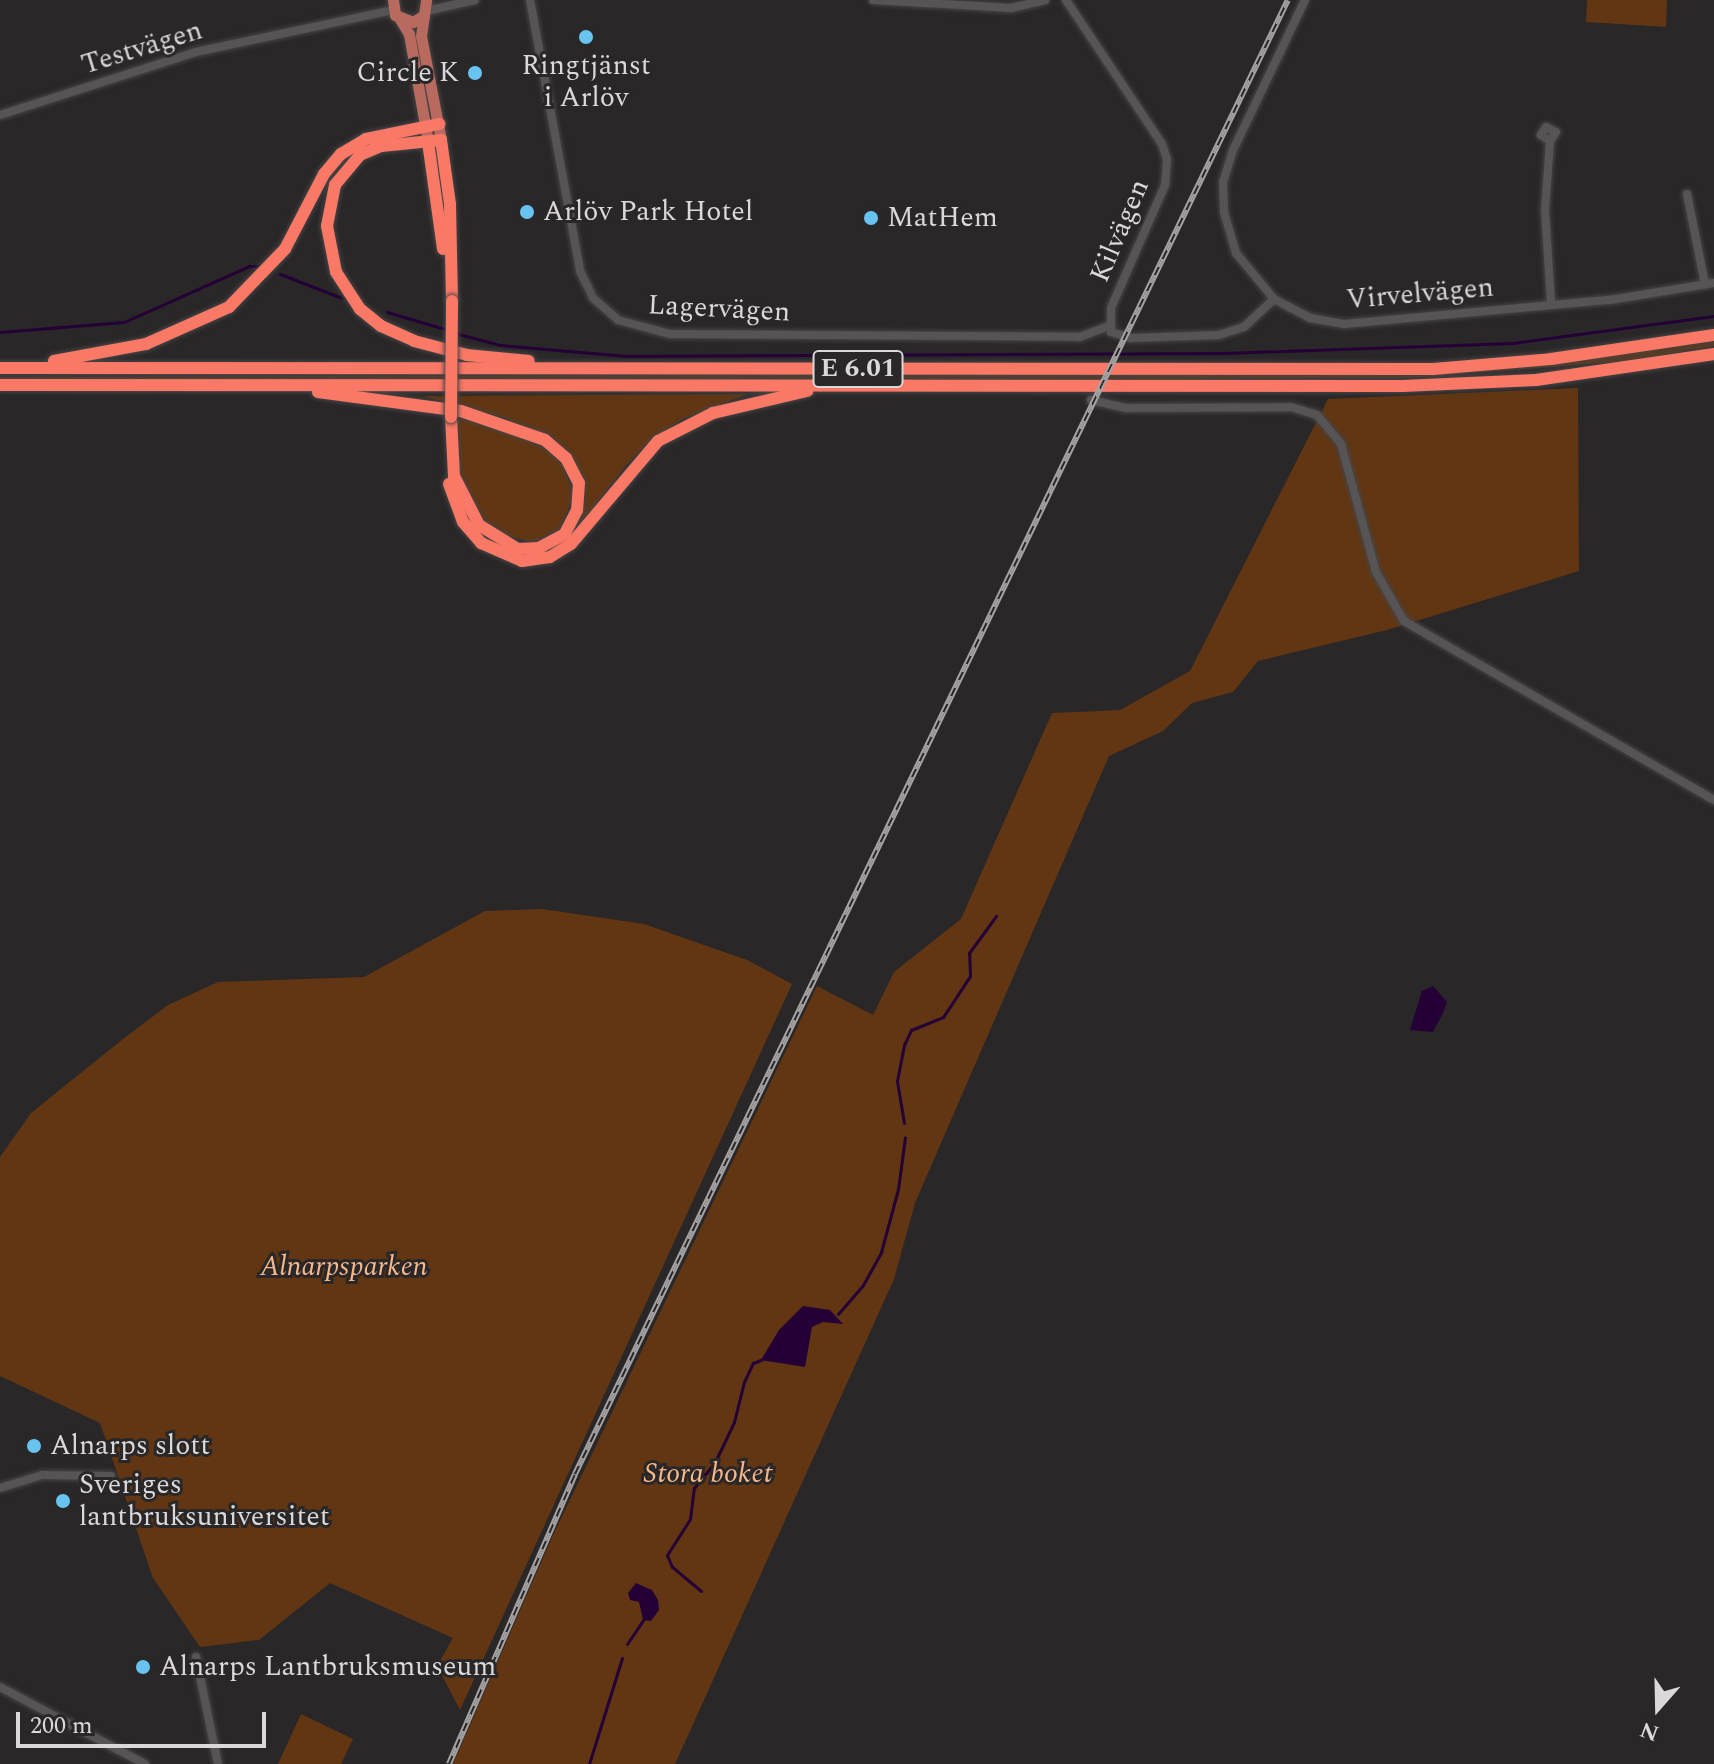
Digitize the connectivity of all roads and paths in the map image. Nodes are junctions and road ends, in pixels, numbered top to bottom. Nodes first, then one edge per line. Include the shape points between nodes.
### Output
1 (475, 0) edge
2 (530, 0) edge
3 (873, 0) edge
4 (1045, 0) edge
5 (1066, 0) edge
6 (1305, 0) edge
7 (425, 9) edge
8 (395, 10) edge
9 (0, 115) edge
10 (432, 125) junction
11 (435, 141) junction
12 (1550, 141) dead end
13 (1687, 194) dead end
14 (1709, 283) edge
15 (1274, 299) junction
16 (1551, 304) junction
17 (1109, 326) junction
18 (1714, 335) edge
19 (1714, 354) edge
20 (0, 366) edge
21 (603, 369) junction
22 (0, 385) edge
23 (255, 385) junction
24 (843, 385) junction
25 (1091, 400) dead end
26 (449, 417) junction
27 (1714, 800) edge
28 (111, 1476) dead end
29 (0, 1488) edge
30 (196, 1657) dead end
31 (0, 1687) edge
32 (145, 1764) edge
33 (218, 1764) edge

1 - 7 street
2 - 17 street, Lagervägen via 580,271 593,298 618,320 670,334 1080,337
3 - 4 street via 1011,8
5 - 17 street, Kilvägen via 1167,159 1165,185 1111,308
6 - 15 street, Virvelvägen via 1233,150 1223,182 1224,212 1236,253
7 - 8 main road via 413,22
7 - 10 main road via 421,36
8 - 9 street, Testvägen via 196,52
8 - 10 main road via 409,34
10 - 11 main road
10 - 20 highway via 366,139 341,154 268,271 205,321 112,352
11 - 21 highway via 373,148 349,165 335,185 328,238 348,294 381,326 430,345 467,355
11 - 26 highway, bridge via 449,301
12 - 16 street via 1545,229
13 - 14 street
14 - 16 street, Virvelvägen
15 - 16 street, Virvelvägen via 1310,318 1344,324
15 - 17 street, Kilvägen via 1244,327 1219,335 1122,337
18 - 21 highway, E 6.01 via 1551,359 1433,369
19 - 24 highway, E 6.01 via 1536,380 1403,386
20 - 21 highway, E 6.01
22 - 23 highway, E 6.01
23 - 24 highway, E 6.01
23 - 26 highway via 432,405 535,435 566,458 579,483 577,510 565,534 539,548 518,549 479,525 454,476
24 - 26 highway via 742,403 681,426 641,457 571,544 537,561 494,552 463,522 447,477
25 - 27 street via 1126,408 1291,407 1317,415 1341,444 1376,572 1404,621
28 - 29 street via 42,1475
30 - 33 street
31 - 32 street

